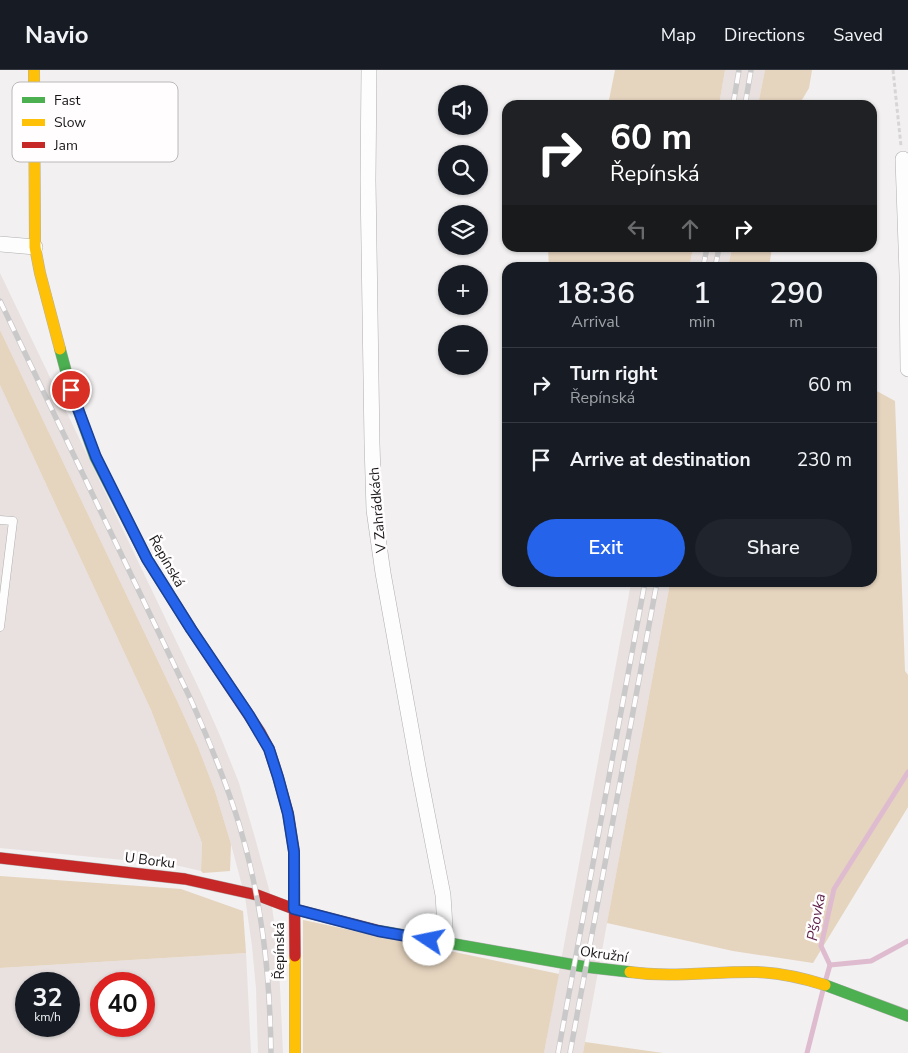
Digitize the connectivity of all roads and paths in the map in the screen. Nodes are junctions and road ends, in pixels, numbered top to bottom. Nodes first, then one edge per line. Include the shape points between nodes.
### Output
1 (369, 70) edge
2 (893, 70) edge
3 (903, 159) joint
4 (35, 162) edge
5 (0, 244) edge
6 (35, 247) junction
7 (908, 369) edge
8 (0, 520) edge
9 (0, 627) edge
10 (0, 858) edge
11 (294, 909) junction
12 (446, 943) junction
13 (908, 1016) edge
14 (294, 1053) edge

1 - 12 street, V Zahrádkách via 374,510 443,895
2 - 3 path
3 - 7 street
4 - 6 street, Řepínská
5 - 6 street
6 - 11 street, Řepínská via 71,390 96,457 147,559 269,749 288,814 294,852
8 - 9 lane via 13,521
10 - 11 street, U Borku via 185,879 257,895
11 - 12 street, Okružní via 378,931
11 - 14 street, Řepínská
12 - 13 street, Okružní via 635,973 778,974 809,980

